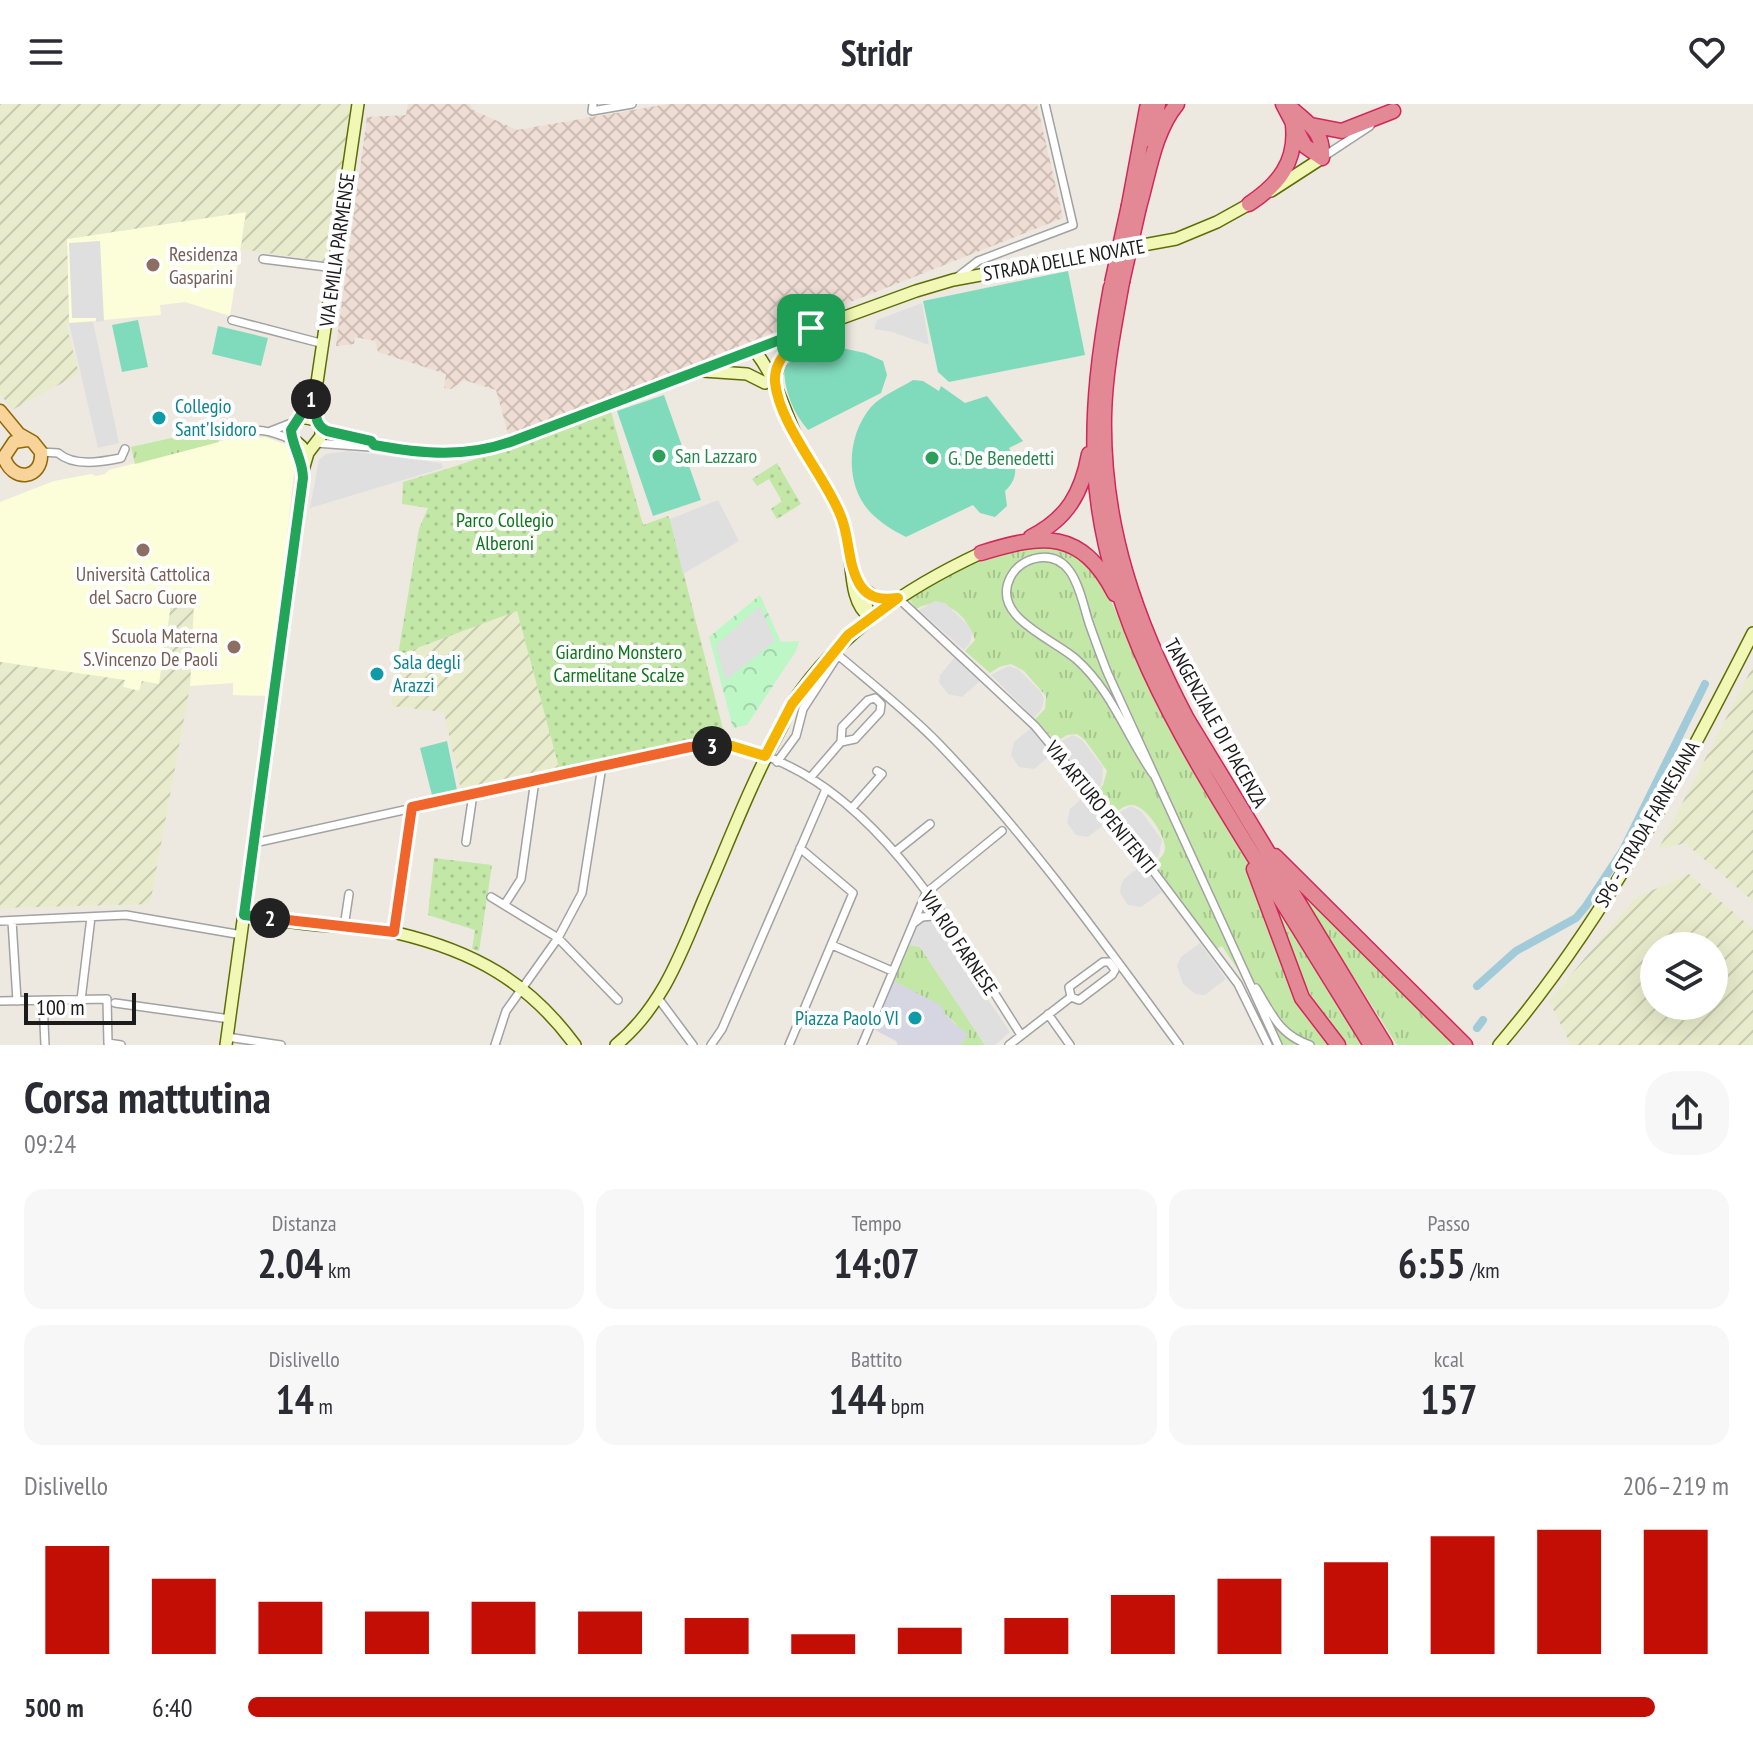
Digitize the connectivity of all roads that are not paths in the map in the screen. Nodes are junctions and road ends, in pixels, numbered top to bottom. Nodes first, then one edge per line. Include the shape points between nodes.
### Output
1 (358, 104) edge
2 (632, 104) edge
3 (1045, 104) edge
4 (1148, 104) edge
5 (1158, 104) edge
6 (1177, 104) edge
7 (1285, 104) edge
8 (1398, 107) edge
9 (592, 108) edge
10 (1292, 121) junction
11 (1311, 125) junction
12 (1322, 158) junction
13 (1249, 204) junction
14 (1134, 206) junction
15 (263, 259) dead end
16 (335, 268) junction
17 (953, 280) junction
18 (1117, 283) junction
19 (232, 320) dead end
20 (811, 328) junction
21 (324, 344) junction
22 (754, 350) junction
23 (703, 371) junction
24 (770, 382) junction
25 (315, 396) junction
26 (0, 411) edge
27 (1095, 416) junction
28 (297, 420) junction
29 (318, 424) junction
30 (271, 431) junction
31 (231, 434) dead end
32 (0, 435) edge
33 (27, 440) junction
34 (296, 443) junction
35 (314, 444) junction
36 (374, 445) junction
37 (125, 449) dead end
38 (41, 452) junction
39 (3, 456) edge
40 (303, 471) junction
41 (16, 475) junction
42 (0, 478) edge
43 (1023, 540) junction
44 (981, 553) joint
45 (858, 591) junction
46 (898, 598) junction
47 (870, 617) junction
48 (1128, 620) junction
49 (1753, 633) edge
50 (848, 635) junction
51 (841, 742) junction
52 (765, 756) junction
53 (777, 762) junction
54 (602, 766) junction
55 (877, 771) dead end
56 (1153, 774) junction
57 (810, 778) junction
58 (535, 780) junction
59 (826, 789) junction
60 (473, 794) junction
61 (412, 807) junction
62 (852, 808) junction
63 (930, 824) dead end
64 (1002, 831) dead end
65 (1250, 839) junction
66 (466, 842) dead end
67 (254, 843) junction
68 (800, 848) junction
69 (895, 852) junction
70 (926, 893) junction
71 (349, 894) dead end
72 (491, 897) dead end
73 (505, 904) junction
74 (244, 915) junction
75 (943, 915) junction
76 (91, 917) junction
77 (0, 921) edge
78 (12, 921) junction
79 (912, 925) junction
80 (344, 927) junction
81 (394, 932) junction
82 (242, 935) junction
83 (558, 938) junction
84 (832, 945) junction
85 (1235, 951) junction
86 (892, 971) junction
87 (522, 988) junction
88 (1071, 997) junction
89 (658, 998) junction
90 (81, 1000) junction
91 (618, 1000) dead end
92 (0, 1001) edge
93 (17, 1001) junction
94 (43, 1001) junction
95 (115, 1003) dead end
96 (1048, 1014) junction
97 (230, 1019) junction
98 (1021, 1035) junction
99 (227, 1041) edge
100 (570, 1042) edge
101 (45, 1045) edge
102 (121, 1045) edge
103 (281, 1045) edge
104 (495, 1045) edge
105 (616, 1045) edge
106 (693, 1045) edge
107 (711, 1045) edge
108 (789, 1045) edge
109 (862, 1045) edge
110 (1009, 1045) edge
111 (1070, 1045) edge
112 (1179, 1045) edge
113 (1268, 1045) edge
114 (1278, 1045) edge
115 (1310, 1045) edge
116 (1338, 1045) edge
117 (1371, 1045) edge
118 (1385, 1045) edge
119 (1465, 1045) edge
120 (1499, 1045) edge

1 - 16 main road, VIA EMILIA PARMENSE
2 - 9 street
3 - 17 street via 1073,225 978,261
4 - 14 highway, TANGENZIALE DI PIACENZA
5 - 14 highway, TANGENZIALE DI PIACENZA
6 - 14 highway via 1159,135
7 - 10 highway
7 - 11 highway
8 - 11 highway via 1342,131
8 - 12 street, STRADA DELLE NOVATE
10 - 12 highway via 1305,146
10 - 13 highway via 1292,155 1283,175
11 - 12 highway via 1323,144
12 - 13 main road, STRADA DELLE NOVATE
13 - 17 main road, STRADA DELLE NOVATE via 1176,239
14 - 18 highway, TANGENZIALE DI PIACENZA, bridge
15 - 16 street
16 - 21 main road, VIA EMILIA PARMENSE
17 - 20 main road, STRADA DELLE NOVATE
18 - 27 highway, TANGENZIALE DI PIACENZA via 1098,357
18 - 65 highway, TANGENZIALE DI PIACENZA via 1104,415 1116,543 1158,665
19 - 21 street
20 - 22 main road, STRADA DELLE NOVATE
20 - 24 main road via 785,352
21 - 25 main road, VIA EMILIA PARMENSE
22 - 23 street, STRADA DELLE NOVATE
22 - 24 main road
23 - 24 main road via 747,374
23 - 36 street, STRADA DELLE NOVATE via 478,452 444,454
24 - 45 main road via 842,517
25 - 28 main road, VIA EMILIA PARMENSE
25 - 29 main road, VIA EMILIA PARMENSE
26 - 33 main road
27 - 43 highway via 1078,495 1063,516
27 - 48 highway, TANGENZIALE DI PIACENZA via 1099,507
28 - 29 main road
28 - 30 street
28 - 34 main road, VIA EMILIA PARMENSE via 290,434
29 - 35 main road, VIA EMILIA PARMENSE via 321,436
29 - 36 street
30 - 31 street
30 - 34 street
32 - 39 main road
33 - 38 main road
33 - 39 main road via 14,442
34 - 35 main road
34 - 40 main road, VIA EMILIA PARMENSE
35 - 36 street
35 - 40 main road, VIA EMILIA PARMENSE
37 - 38 street via 121,458 98,462
38 - 41 main road via 36,471
39 - 41 main road
40 - 67 main road, VIA EMILIA PARMENSE
41 - 42 main road
43 - 44 highway
43 - 48 highway via 1061,542 1095,562
44 - 46 main road
45 - 46 main road
45 - 47 main road
45 - 50 main road
46 - 47 main road
46 - 113 street, VIA ARTURO PENITENTI via 1035,726 1133,844 1238,984
47 - 50 main road
48 - 65 highway, TANGENZIALE DI PIACENZA via 1177,728
49 - 120 main road, SP6 - STRADA FARNESIANA via 1636,851
50 - 52 main road via 792,704
51 - 51 street via 855,739 880,712 875,698 842,727
51 - 57 street
52 - 53 street, VIA RIO FARNESE
52 - 54 street, VIA RIO FARNESE via 732,746 690,747
52 - 89 main road
53 - 57 street, VIA RIO FARNESE
53 - 112 street via 838,655 959,766 1072,901
54 - 58 street, VIA RIO FARNESE
54 - 83 street via 582,893
55 - 62 street via 882,774
56 - 56 street via 1093,675 1008,606 1009,580 1027,561 1042,557 1069,568
56 - 85 street
57 - 59 street, VIA RIO FARNESE
58 - 60 street, VIA RIO FARNESE
58 - 73 street via 521,879
59 - 62 street, VIA RIO FARNESE
59 - 68 street
60 - 61 street, VIA RIO FARNESE
60 - 66 street
61 - 67 street, VIA RIO FARNESE
61 - 81 street
62 - 69 street, VIA RIO FARNESE
63 - 69 street
64 - 70 street
65 - 116 highway via 1302,998
65 - 117 highway, TANGENZIALE DI PIACENZA
65 - 118 highway, TANGENZIALE DI PIACENZA
65 - 119 highway
67 - 74 main road, VIA EMILIA PARMENSE
68 - 84 street via 853,893
68 - 107 street
69 - 70 street, VIA RIO FARNESE
70 - 75 street, VIA RIO FARNESE
70 - 79 street
71 - 80 street
72 - 73 street
73 - 83 street
74 - 80 main road
74 - 82 main road, VIA EMILIA PARMENSE
75 - 79 street via 922,917
75 - 98 street, VIA RIO FARNESE
76 - 78 street
76 - 82 street via 143,917
76 - 90 street
77 - 78 street
78 - 93 street
79 - 86 street
80 - 81 main road
81 - 87 main road via 473,957
82 - 97 main road, VIA EMILIA PARMENSE
83 - 87 street
83 - 91 street
84 - 86 street
84 - 108 street
85 - 114 street
85 - 115 street via 1277,1024 1292,1039
86 - 109 street
87 - 100 main road via 545,1007
87 - 104 street via 506,1011
88 - 88 street via 1079,1000 1112,975 1115,970 1109,962 1069,987
88 - 96 street
89 - 105 main road
89 - 106 street
90 - 94 street
90 - 102 street via 107,999 108,1043
92 - 93 street
93 - 94 street
94 - 101 street
95 - 97 street
96 - 98 street
96 - 111 street
97 - 99 main road, VIA EMILIA PARMENSE
98 - 110 street
99 - 103 street

